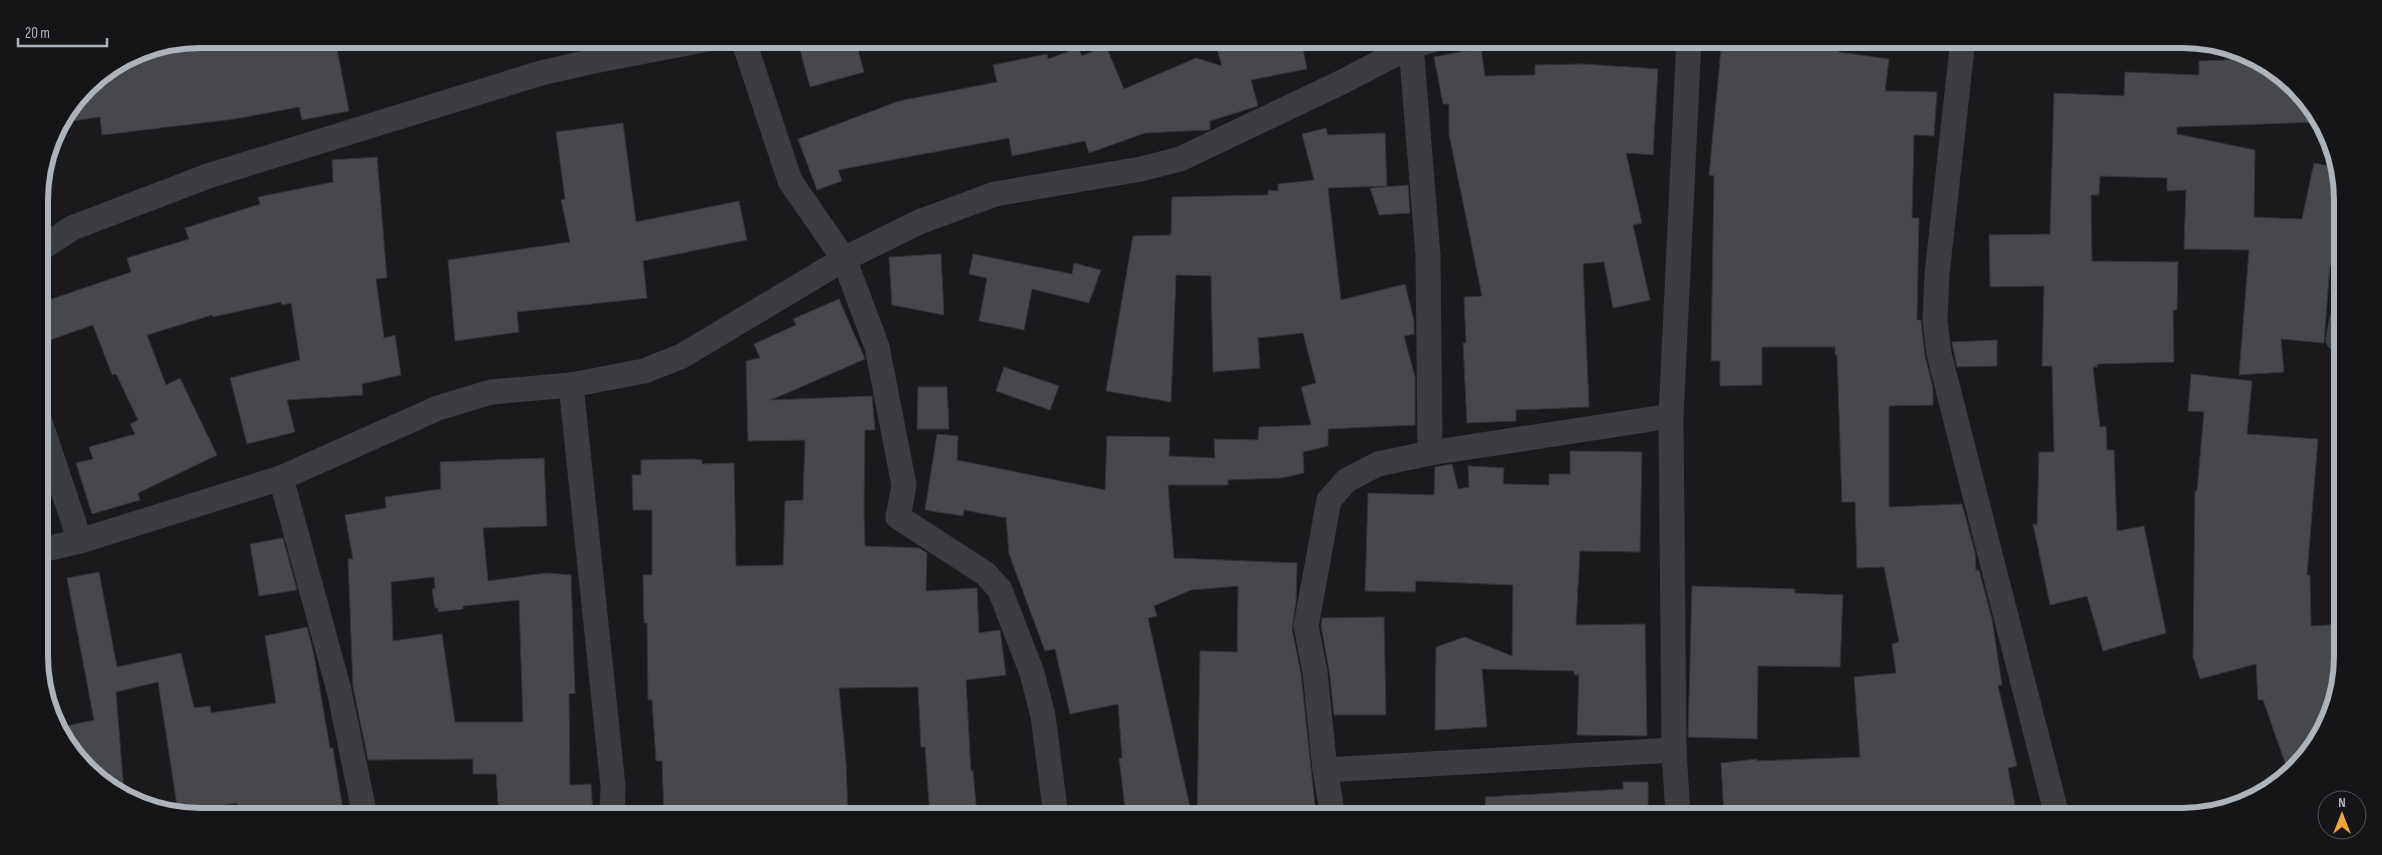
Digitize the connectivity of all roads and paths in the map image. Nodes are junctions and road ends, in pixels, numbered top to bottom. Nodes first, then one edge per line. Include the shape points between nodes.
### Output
1 (661, 48) edge
2 (746, 48) edge
3 (1406, 48) edge
4 (1410, 48) edge
5 (1689, 48) edge
6 (1962, 48) edge
7 (48, 244) edge
8 (844, 259) junction
9 (571, 385) junction
10 (1671, 416) junction
11 (48, 446) edge
12 (1430, 453) junction
13 (281, 478) junction
14 (80, 541) junction
15 (48, 548) edge
16 (1674, 750) junction
17 (1325, 770) junction
18 (1332, 807) edge
19 (1677, 807) edge
20 (2055, 807) edge
21 (363, 808) edge
22 (612, 808) edge
23 (1055, 808) edge

1 - 7 street via 541,73 208,176 72,228
2 - 8 street via 790,181
3 - 8 street via 1180,158 1141,169 995,194 919,222
4 - 12 street via 1428,255
5 - 10 street
6 - 20 street via 1937,274 1935,320 1939,354
8 - 9 street via 682,356 644,371
8 - 23 street via 877,347 904,485 898,517 986,574 1000,590 1032,673 1043,716
9 - 13 street via 491,392 438,408
9 - 22 street via 613,786
10 - 12 street
10 - 16 street
11 - 14 street
12 - 17 street via 1378,464 1347,480 1330,500 1306,626 1315,672
13 - 14 street
13 - 21 street via 339,690
14 - 15 street
16 - 17 street
16 - 19 street
17 - 18 street

